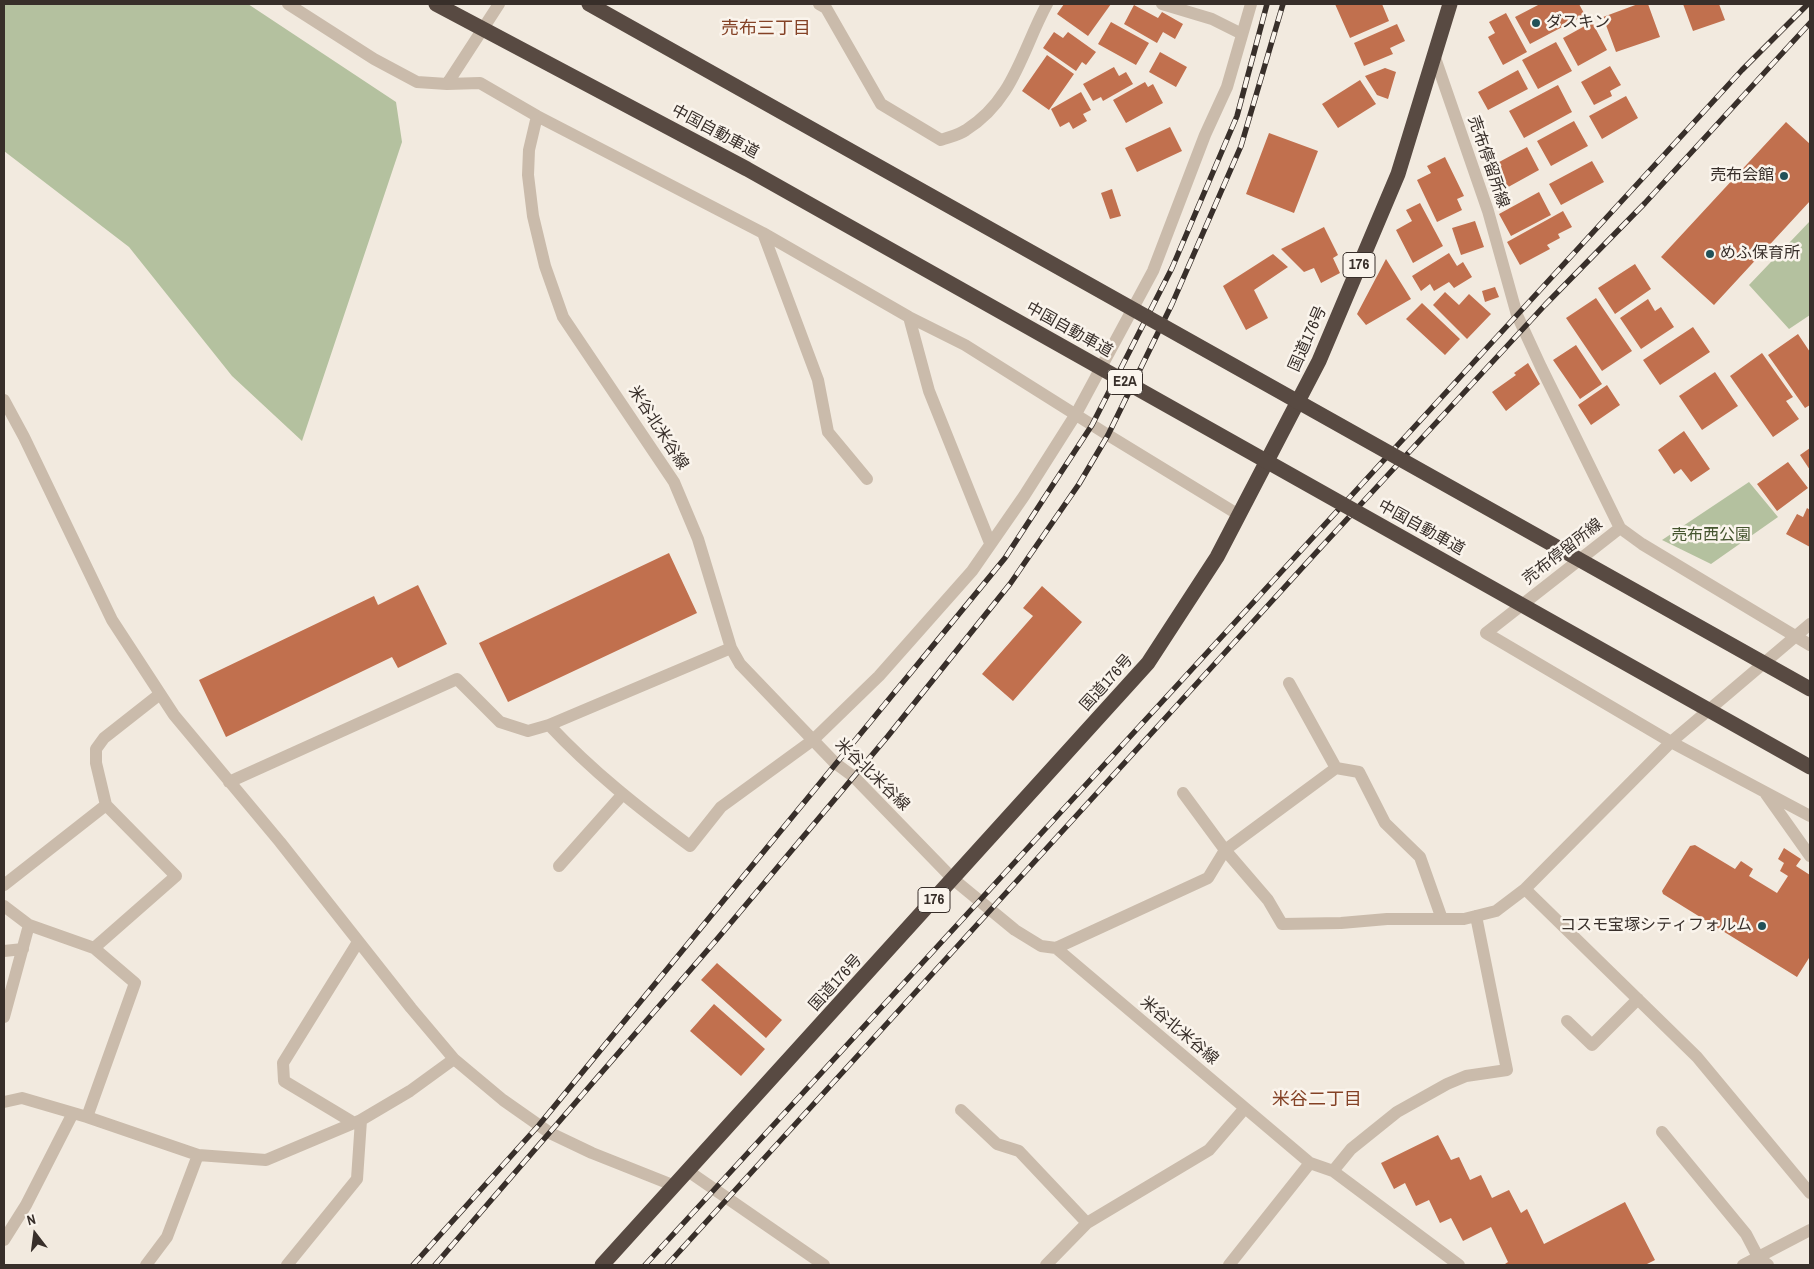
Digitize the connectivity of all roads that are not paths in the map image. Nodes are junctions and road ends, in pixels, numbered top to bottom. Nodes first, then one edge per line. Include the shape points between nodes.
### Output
1 (288, 4) edge
2 (436, 4) edge
3 (499, 4) edge
4 (589, 4) edge
5 (819, 4) edge
6 (1047, 4) edge
7 (1162, 4) edge
8 (1251, 4) edge
9 (1450, 4) edge
10 (1242, 34) junction
11 (1434, 55) junction
12 (447, 84) junction
13 (536, 116) junction
14 (763, 233) junction
15 (909, 317) junction
16 (4, 400) edge
17 (1076, 414) junction
18 (10, 424) edge
19 (867, 479) dead end
20 (1239, 515) junction
21 (1620, 528) junction
22 (990, 543) junction
23 (1810, 624) edge
24 (1795, 636) junction
25 (1810, 645) edge
26 (731, 648) junction
27 (1289, 683) dead end
28 (1810, 689) edge
29 (160, 694) junction
30 (549, 725) junction
31 (813, 740) junction
32 (1670, 742) junction
33 (1810, 767) edge
34 (1336, 768) junction
35 (229, 782) junction
36 (1765, 792) junction
37 (1183, 793) dead end
38 (622, 795) junction
39 (106, 805) junction
40 (1810, 816) edge
41 (1225, 850) junction
42 (1810, 856) edge
43 (559, 866) dead end
44 (953, 879) junction
45 (4, 885) edge
46 (1526, 889) junction
47 (4, 906) edge
48 (1476, 916) junction
49 (1442, 919) junction
50 (30, 925) junction
51 (358, 942) junction
52 (94, 948) junction
53 (1056, 948) junction
54 (23, 949) junction
55 (4, 951) edge
56 (1638, 999) junction
57 (4, 1017) edge
58 (1567, 1021) dead end
59 (454, 1059) junction
60 (4, 1102) edge
61 (1245, 1108) junction
62 (961, 1110) dead end
63 (73, 1113) junction
64 (87, 1117) junction
65 (358, 1122) junction
66 (1662, 1132) dead end
67 (198, 1155) junction
68 (1310, 1163) junction
69 (688, 1171) junction
70 (1333, 1171) junction
71 (675, 1186) junction
72 (1810, 1193) edge
73 (1087, 1222) junction
74 (1810, 1230) edge
75 (4, 1240) edge
76 (1763, 1261) edge
77 (146, 1265) edge
78 (287, 1265) edge
79 (602, 1265) edge
80 (824, 1265) edge
81 (1046, 1265) edge
82 (1229, 1265) edge
83 (1459, 1265) edge
84 (1743, 1265) edge

1 - 12 street via 374,59 417,82
2 - 33 highway, 中国自動車道 / E2A, bridge via 747,169
3 - 12 street
4 - 28 highway, bridge
5 - 6 street via 826,8 881,104 941,140 965,131 993,109 1017,72
7 - 10 street via 1212,19
8 - 10 street
9 - 11 highway, 国道176号 / 176
10 - 17 street via 1227,87 1205,135 1153,271
11 - 20 highway, 国道176号 / 176 via 1398,174 1319,361
11 - 21 street, 売布停留所線 via 1488,211 1517,315
12 - 13 street via 480,83
13 - 14 street
13 - 26 street, 米谷北米谷線 via 528,175 533,216 545,266 563,317 674,482 698,539
14 - 15 street
14 - 19 street via 818,380 828,432
15 - 17 street via 966,345
15 - 22 street via 929,392
16 - 18 street
17 - 20 street
17 - 22 street
18 - 29 street via 112,620
20 - 44 highway, 国道176号 / 176 via 1217,558 1148,663
21 - 24 street
21 - 32 street, 売布停留所線 via 1486,633
22 - 31 street via 972,571 879,676
23 - 24 street
24 - 25 street
24 - 32 street
26 - 30 street
26 - 31 street, 米谷北米谷線 via 740,664
27 - 34 street
29 - 35 street
29 - 39 street via 104,738 96,749
30 - 35 street via 528,731 500,722 457,680
30 - 38 street
31 - 38 street via 721,807 690,846
31 - 44 street, 米谷北米谷線 via 854,777
32 - 36 street, 売布停留所線
32 - 46 street
34 - 41 street
34 - 49 street via 1360,772 1385,824 1420,857
35 - 51 street
36 - 40 street
36 - 42 street, 売布停留所線
37 - 41 street
38 - 43 street
39 - 45 street
39 - 52 street via 176,876
41 - 49 street via 1268,900 1282,924
41 - 53 street via 1208,878
44 - 53 street, 米谷北米谷線 via 1015,930 1041,946
44 - 69 highway, 国道176号 / 176
46 - 48 street via 1496,911
46 - 56 street
47 - 50 street
48 - 49 street
48 - 70 street via 1507,1070 1466,1076 1397,1112 1351,1149
50 - 52 street
50 - 54 street
51 - 59 street
51 - 65 street via 283,1063 284,1081
52 - 64 street via 134,982
53 - 61 street, 米谷北米谷線
54 - 55 street
54 - 57 street
56 - 58 street via 1592,1045
56 - 72 street via 1697,1057
59 - 65 street via 410,1091
59 - 71 street via 503,1100 550,1133
60 - 63 street via 22,1098
61 - 68 street, 米谷北米谷線
61 - 73 street via 1209,1150
62 - 73 street via 997,1144 1019,1151
63 - 64 street
63 - 75 street via 26,1205
64 - 67 street
65 - 67 street via 266,1160
65 - 78 street via 357,1179
66 - 76 street via 1746,1234
67 - 77 street via 167,1237
68 - 70 street, 米谷北米谷線
68 - 82 street
69 - 71 highway, 国道176号 / 176
69 - 80 street
70 - 83 street, 米谷北米谷線
71 - 79 highway, 国道176号 / 176
73 - 81 street
74 - 76 street
76 - 84 street

